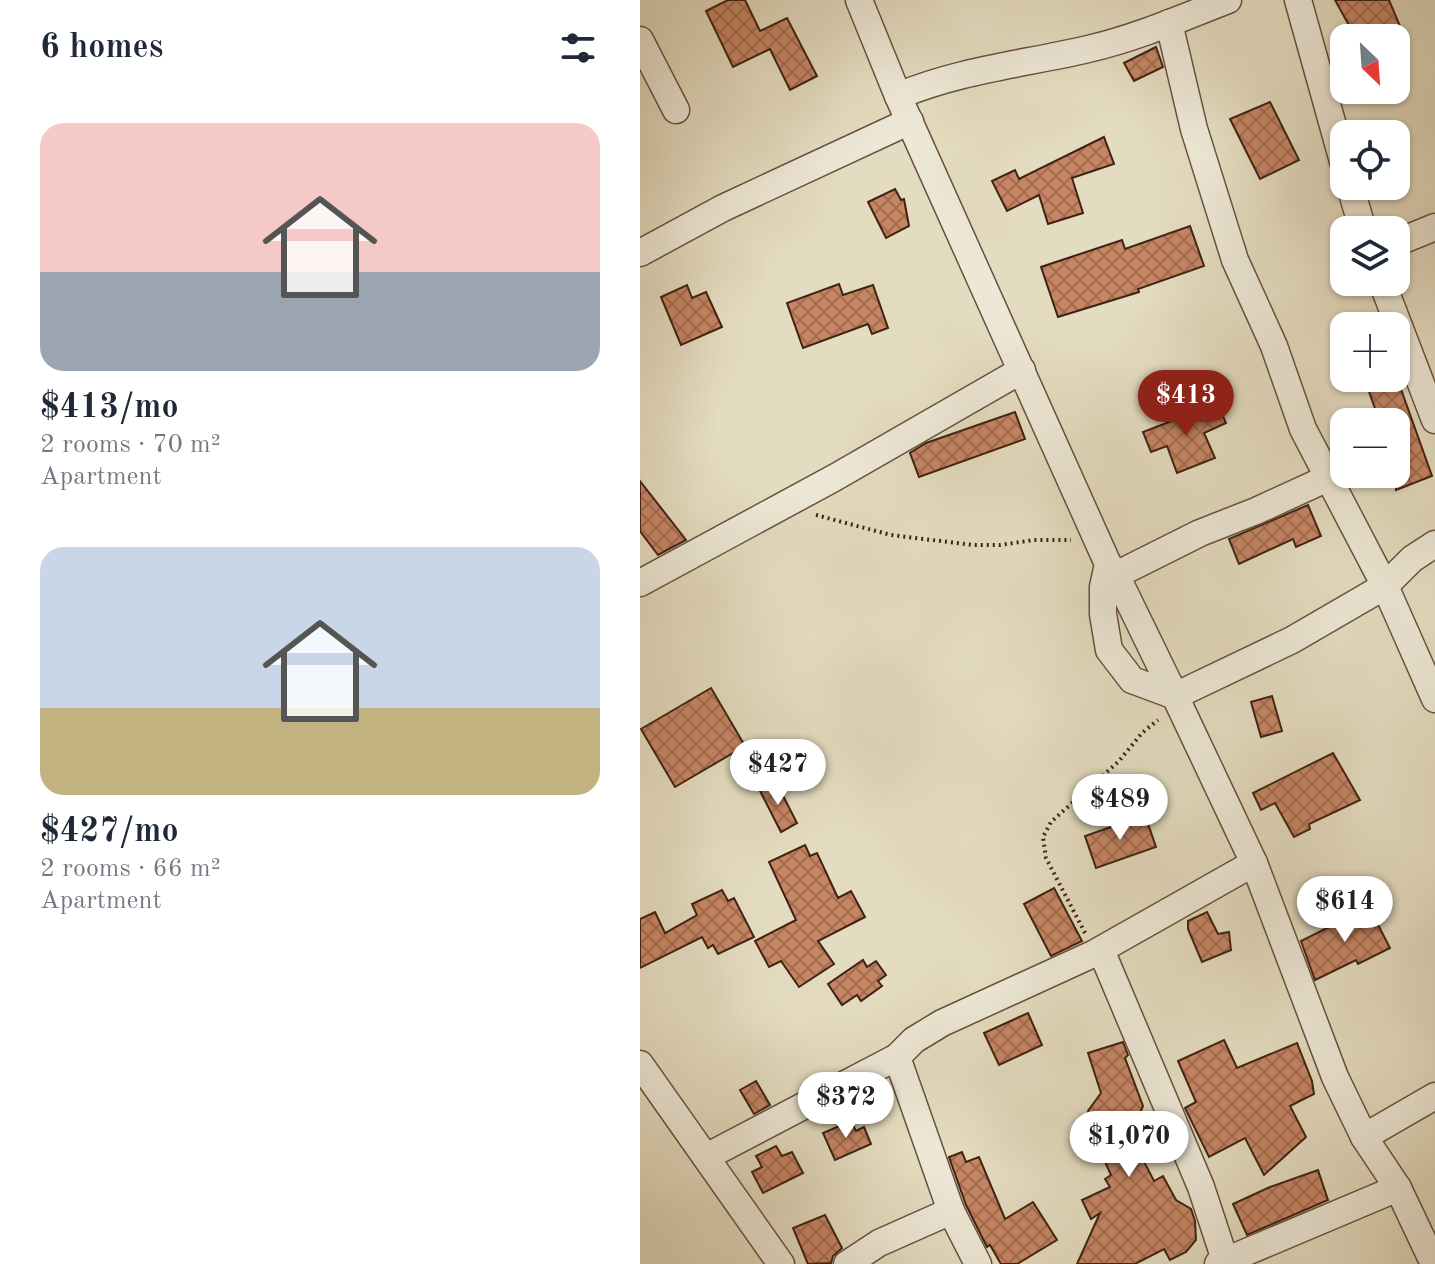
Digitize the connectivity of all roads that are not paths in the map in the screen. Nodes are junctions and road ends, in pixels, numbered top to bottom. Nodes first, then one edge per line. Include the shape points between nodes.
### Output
1 (859, 0) edge
2 (1228, 0) edge
3 (1298, 0) edge
4 (1169, 23) junction
5 (640, 40) edge
6 (898, 96) junction
7 (676, 110) dead end
8 (1331, 120) edge
9 (910, 121) junction
10 (1435, 227) edge
11 (1410, 237) edge
12 (640, 253) edge
13 (1387, 296) edge
14 (1022, 370) junction
15 (1435, 420) edge
16 (1328, 478) junction
17 (1435, 544) edge
18 (1112, 570) junction
19 (640, 583) edge
20 (1385, 586) junction
21 (1176, 699) junction
22 (1435, 699) edge
23 (1254, 863) junction
24 (1097, 952) junction
25 (897, 1057) junction
26 (640, 1064) edge
27 (1435, 1096) edge
28 (1364, 1137) junction
29 (706, 1157) junction
30 (1398, 1188) junction
31 (951, 1211) junction
32 (1222, 1262) edge
33 (781, 1264) edge
34 (847, 1264) edge
35 (978, 1264) edge
36 (1434, 1264) edge

1 - 6 street
2 - 4 street
3 - 8 street
4 - 6 street via 1090,49 966,73
4 - 16 street via 1194,129 1235,260
5 - 7 street
6 - 9 street
9 - 12 street
9 - 14 street
10 - 11 street
13 - 15 street
14 - 18 street
14 - 19 street
16 - 18 street
16 - 20 street
17 - 20 street
18 - 21 street
18 - 21 street via 1103,587 1109,650 1132,680
20 - 21 street
20 - 22 street
21 - 23 street
23 - 24 street
23 - 28 street via 1335,1077
24 - 25 street via 942,1023
24 - 32 street via 1201,1187
25 - 29 street
25 - 31 street
26 - 29 street
27 - 28 street
28 - 30 street
29 - 33 street
30 - 32 street
30 - 36 street
31 - 34 street via 879,1243
31 - 35 street

